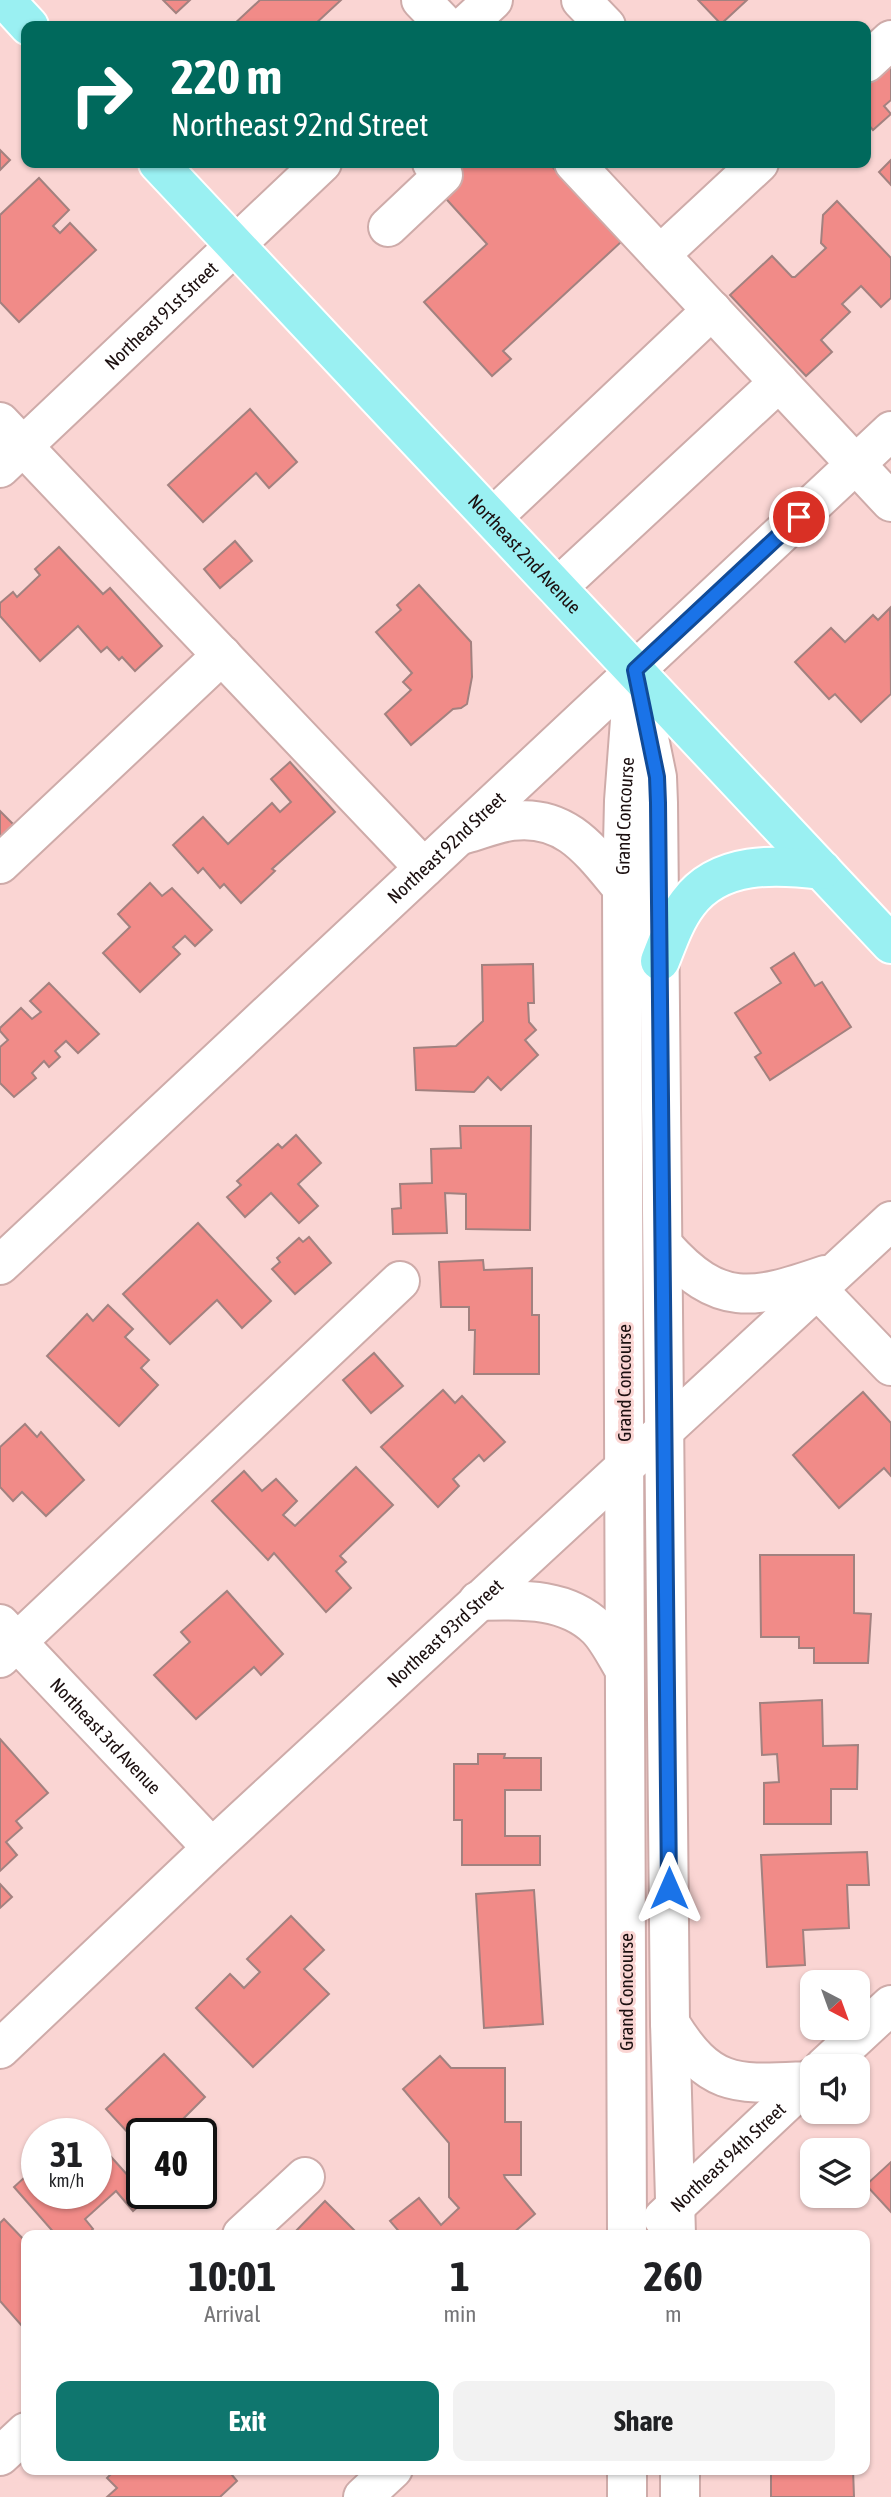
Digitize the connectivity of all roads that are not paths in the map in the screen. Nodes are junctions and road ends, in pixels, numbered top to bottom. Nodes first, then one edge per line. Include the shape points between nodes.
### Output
1 (5, 0) edge
2 (421, 0) edge
3 (493, 0) edge
4 (581, 0) edge
5 (24, 21) edge
6 (441, 21) edge
7 (470, 21) edge
8 (601, 21) edge
9 (891, 40) edge
10 (871, 58) edge
11 (163, 168) edge
12 (317, 168) edge
13 (437, 168) edge
14 (579, 168) edge
15 (754, 168) edge
16 (388, 227) dead end
17 (235, 245) junction
18 (660, 255) junction
19 (712, 310) junction
20 (779, 382) junction
21 (891, 431) edge
22 (8, 445) edge
23 (856, 464) junction
24 (891, 502) edge
25 (492, 518) junction
26 (558, 588) junction
27 (222, 656) junction
28 (635, 670) junction
29 (459, 835) junction
30 (0, 864) edge
31 (425, 868) junction
32 (822, 870) junction
33 (622, 888) junction
34 (891, 944) edge
35 (660, 961) junction
36 (891, 1221) edge
37 (664, 1247) junction
38 (0, 1265) edge
39 (827, 1280) junction
40 (400, 1281) dead end
41 (891, 1366) edge
42 (666, 1429) junction
43 (624, 1468) junction
44 (478, 1601) junction
45 (6, 1641) edge
46 (624, 1669) junction
47 (212, 1848) junction
48 (891, 2005) edge
49 (670, 2023) junction
50 (0, 2049) edge
51 (838, 2054) edge
52 (800, 2077) edge
53 (800, 2091) edge
54 (305, 2177) dead end
55 (676, 2220) edge
56 (247, 2230) edge
57 (626, 2230) edge
58 (655, 2230) edge
59 (21, 2437) edge
60 (0, 2456) edge
61 (387, 2475) edge
62 (627, 2475) edge
63 (680, 2475) edge
64 (363, 2497) edge
65 (627, 2497) edge
66 (680, 2497) edge

1 - 5 main road
2 - 6 street
3 - 7 street
4 - 8 street
9 - 10 street
11 - 17 main road, Northeast 2nd Avenue
12 - 17 street, Northeast 91st Street
13 - 16 street via 443,175
14 - 18 street
15 - 18 street
17 - 22 street, Northeast 91st Street
17 - 25 main road, Northeast 2nd Avenue
18 - 19 street
19 - 20 street
19 - 25 street
20 - 23 street
20 - 26 street
21 - 23 street, Northeast 92nd Street
22 - 27 street
23 - 24 street
23 - 28 street, Northeast 92nd Street
25 - 26 main road, Northeast 2nd Avenue
26 - 28 main road, Northeast 2nd Avenue
27 - 30 street
27 - 31 street
28 - 29 street, Northeast 92nd Street
28 - 32 main road, Northeast 2nd Avenue
28 - 33 street, Grand Concourse via 627,745
28 - 35 street, Grand Concourse via 657,777
29 - 31 street, Northeast 92nd Street
29 - 33 street via 511,821 539,820 565,830 589,848
31 - 38 street, Northeast 92nd Street
32 - 34 main road, Northeast 2nd Avenue
32 - 35 main road via 743,868 707,884 677,920
33 - 43 street, Grand Concourse
35 - 37 street, Grand Concourse
36 - 39 street, Northeast 93rd Street
37 - 39 street via 707,1285 733,1293 777,1291
37 - 42 street, Grand Concourse
39 - 41 street
39 - 42 street, Northeast 93rd Street
40 - 45 street
42 - 43 street, Northeast 93rd Street
42 - 49 street, Grand Concourse
43 - 44 street, Northeast 93rd Street
43 - 46 street, Grand Concourse
44 - 46 street via 520,1600 575,1611 599,1629
44 - 47 street, Northeast 93rd Street
45 - 47 street, Northeast 3rd Avenue
46 - 57 street, Grand Concourse
47 - 50 street, Northeast 93rd Street
48 - 51 street, Northeast 94th Street
49 - 52 street via 702,2066 724,2077 752,2084
49 - 55 street, Grand Concourse
53 - 55 street, Northeast 94th Street
54 - 56 street
55 - 58 street, Northeast 94th Street
59 - 60 street
61 - 64 street
62 - 65 street
63 - 66 street

